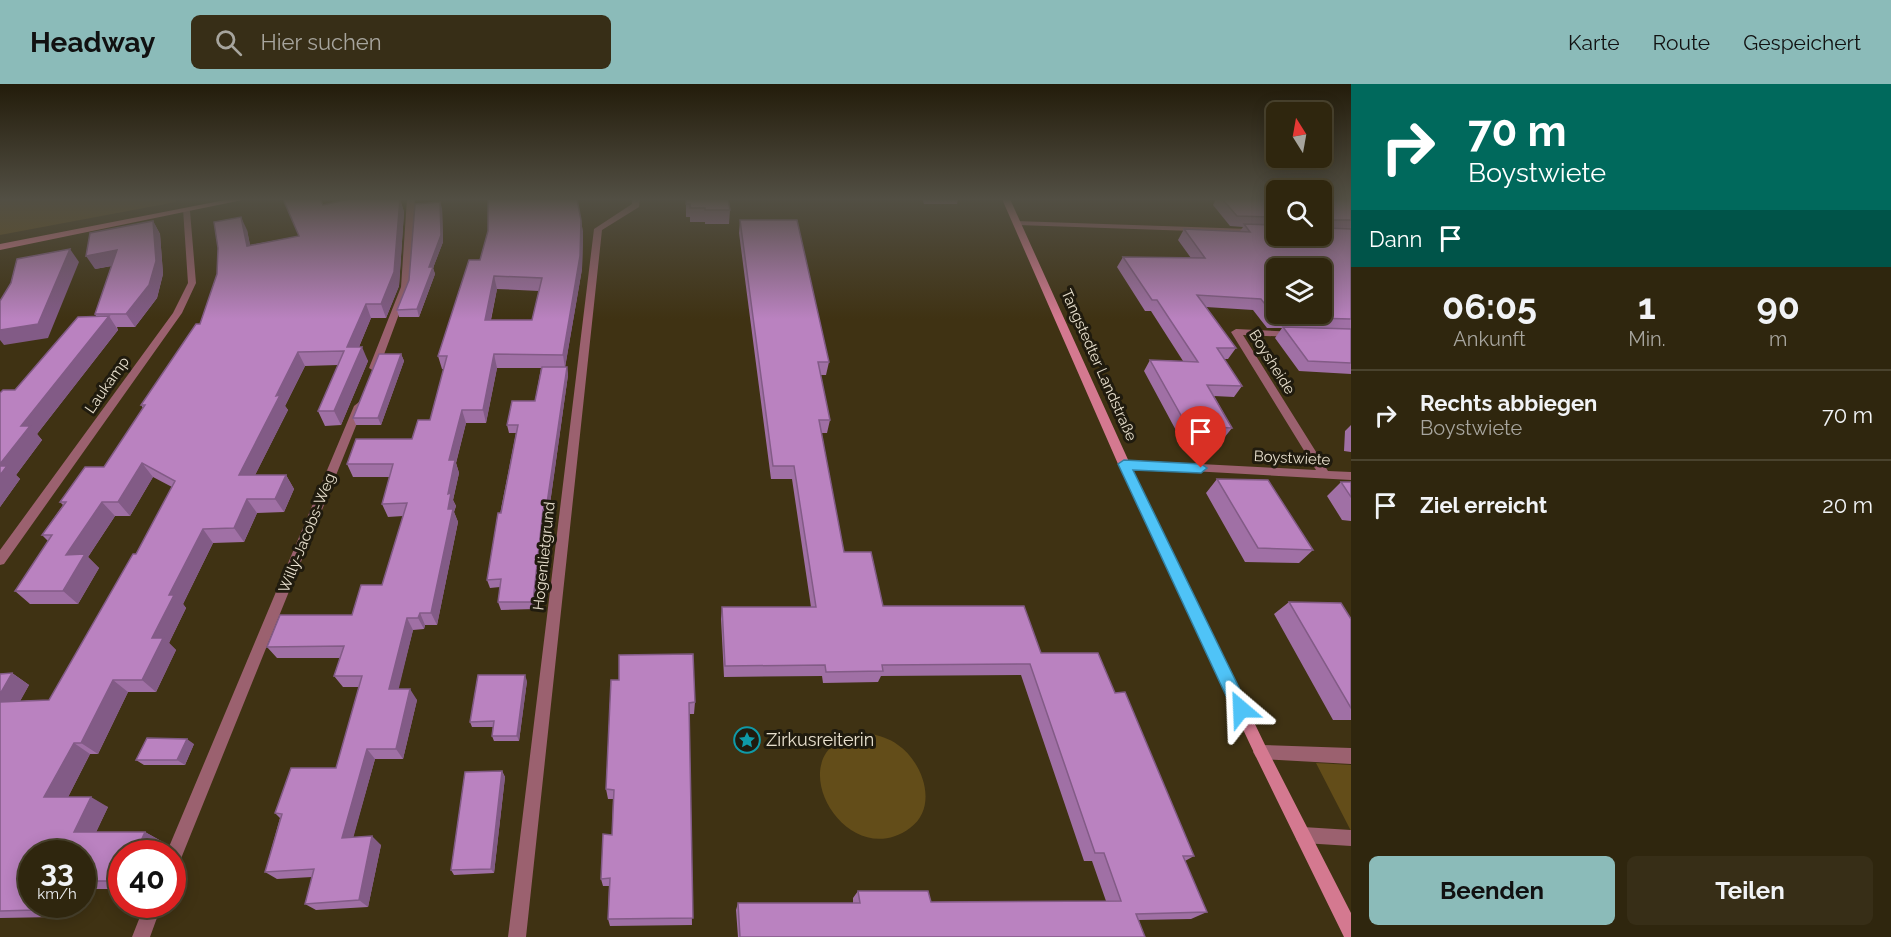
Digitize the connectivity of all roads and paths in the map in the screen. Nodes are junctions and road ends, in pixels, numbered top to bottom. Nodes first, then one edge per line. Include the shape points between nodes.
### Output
1 (42, 239) edge
2 (188, 239) edge
3 (408, 239) edge
4 (597, 239) edge
5 (1025, 239) edge
6 (0, 247) edge
7 (1305, 334) edge
8 (1124, 464) junction
9 (1325, 475) junction
10 (1351, 476) edge
11 (0, 560) edge
12 (1262, 752) junction
13 (1351, 756) edge
14 (1303, 835) junction
15 (1351, 838) edge
16 (180, 840) edge
17 (148, 918) edge
18 (1351, 932) edge
19 (141, 937) edge
20 (517, 937) edge

1 - 6 street
2 - 11 street, Laukamp via 192,283 177,313
3 - 16 street, Willy-Jacobs-Weg via 405,287
4 - 20 street, Hogenlietgrund
5 - 8 street, Tangstedter Landstraße
7 - 9 street, Boysheide via 1236,332
8 - 9 street, Boystwiete
8 - 12 street, Tangstedter Landstraße
9 - 10 street, Boystwiete
12 - 13 street
12 - 14 street, Tangstedter Landstraße
14 - 15 street
14 - 18 street, Tangstedter Landstraße
17 - 19 street

